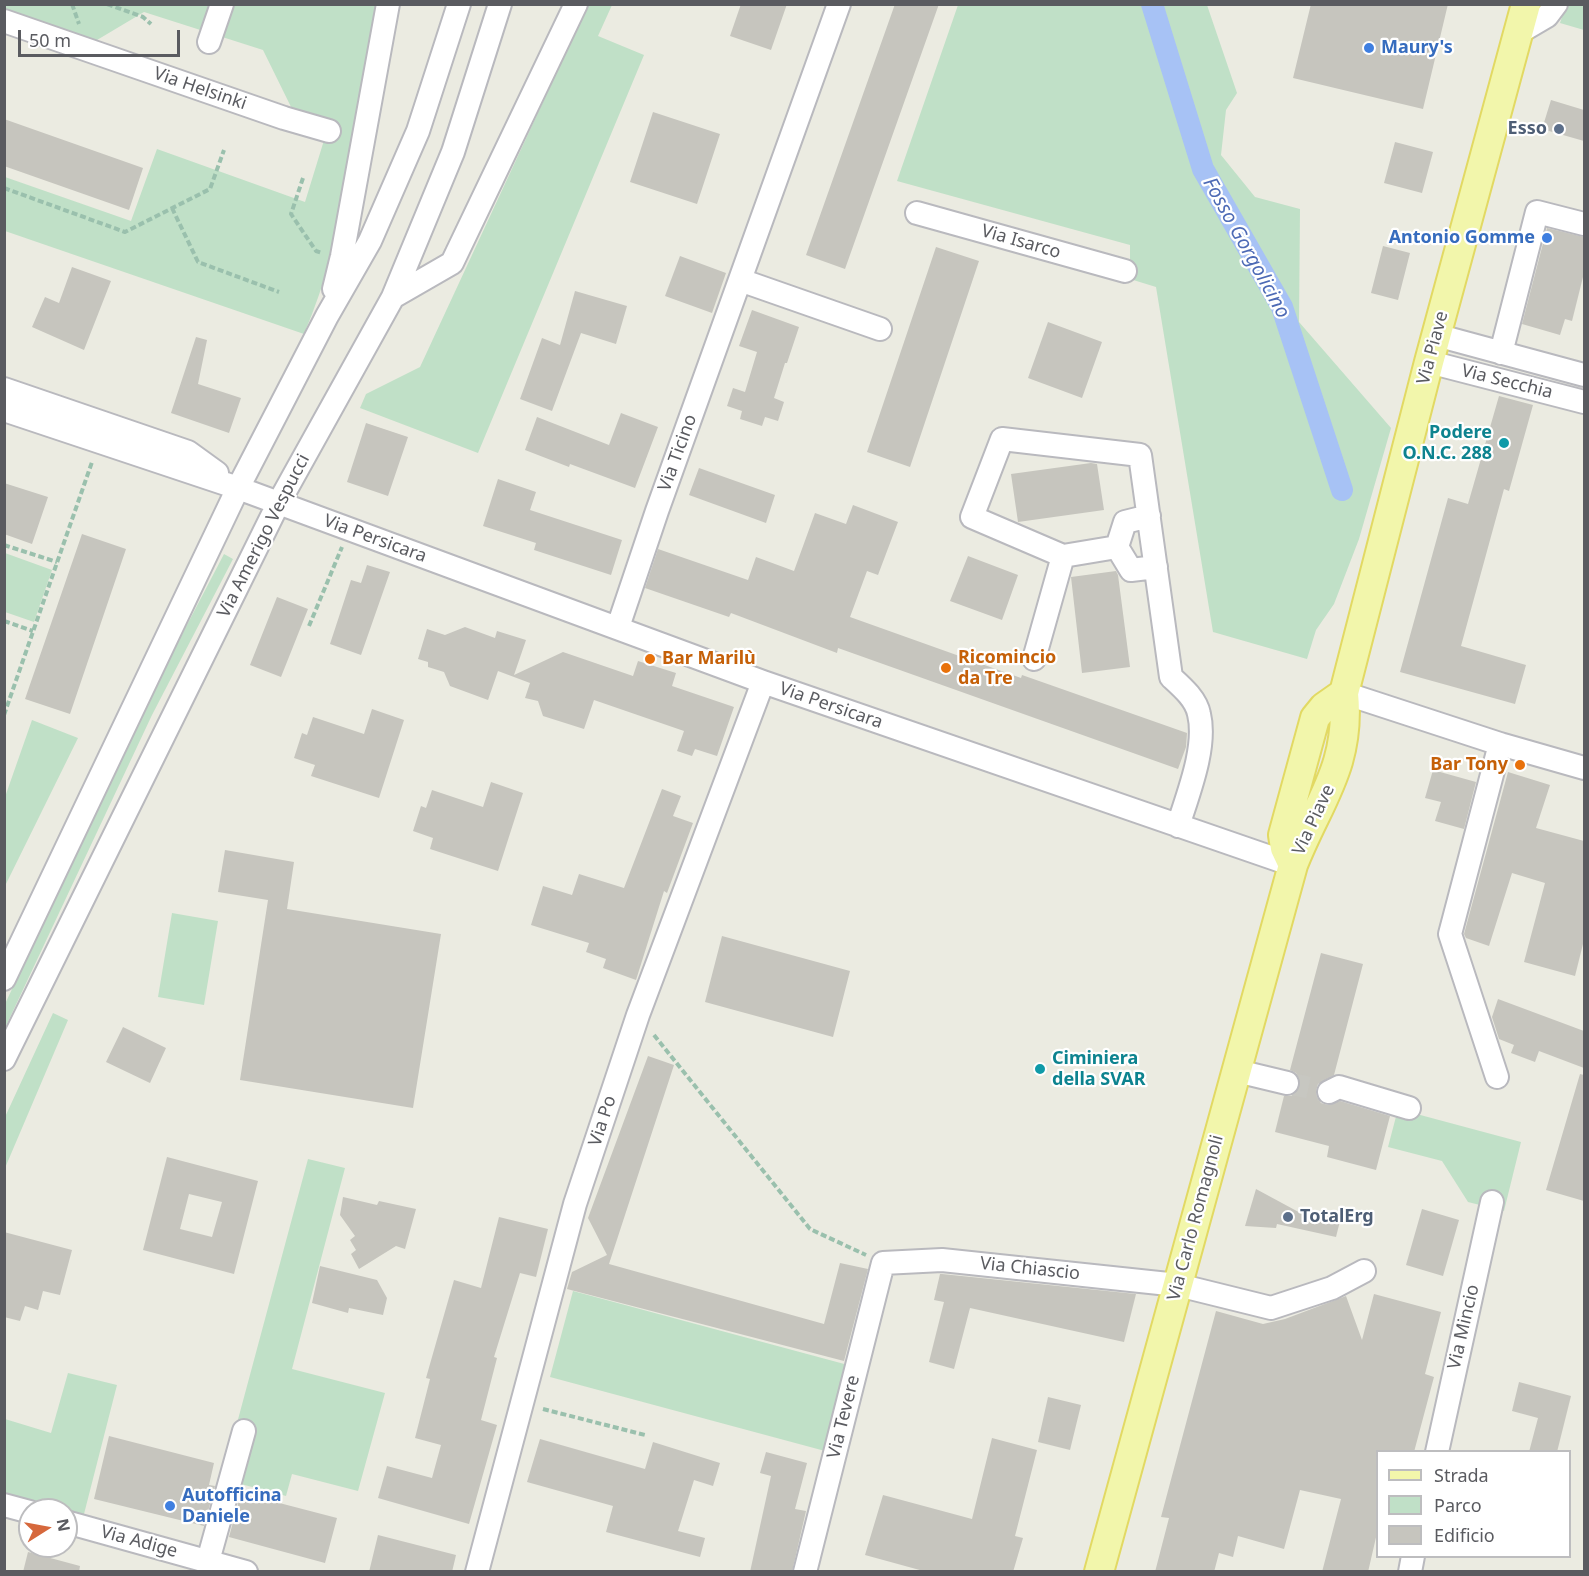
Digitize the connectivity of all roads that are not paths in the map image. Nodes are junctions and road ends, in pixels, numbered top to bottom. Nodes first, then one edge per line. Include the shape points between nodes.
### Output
1 (222, 4) edge
2 (388, 4) edge
3 (459, 4) edge
4 (500, 4) edge
5 (576, 4) edge
6 (839, 4) edge
7 (1526, 4) edge
8 (1556, 4) edge
9 (4, 21) edge
10 (1518, 33) junction
11 (209, 42) dead end
12 (328, 131) dead end
13 (917, 213) dead end
14 (1584, 224) edge
15 (1125, 271) dead end
16 (740, 280) junction
17 (393, 297) junction
18 (327, 316) junction
19 (880, 328) dead end
20 (1436, 335) junction
21 (1501, 353) junction
22 (1429, 362) junction
23 (1584, 375) edge
24 (4, 389) edge
25 (1584, 402) edge
26 (4, 410) edge
27 (238, 488) junction
28 (278, 504) junction
29 (1149, 516) junction
30 (1117, 547) junction
31 (1063, 556) junction
32 (1156, 567) junction
33 (618, 627) junction
34 (1034, 658) dead end
35 (763, 682) junction
36 (1344, 693) junction
37 (1500, 744) junction
38 (1584, 768) edge
39 (1178, 826) junction
40 (1293, 865) junction
41 (4, 979) edge
42 (4, 1059) edge
43 (1237, 1071) junction
44 (1497, 1077) dead end
45 (1287, 1083) tunnel mouth
46 (1329, 1092) tunnel mouth
47 (1409, 1108) dead end
48 (1492, 1202) dead end
49 (882, 1263) joint
50 (1364, 1271) dead end
51 (1178, 1285) junction
52 (244, 1431) dead end
53 (1437, 1450) edge
54 (78, 1525) edge
55 (208, 1561) junction
56 (246, 1572) edge
57 (477, 1572) edge
58 (805, 1572) edge
59 (1099, 1572) edge

1 - 11 street
2 - 18 street via 342,256
3 - 18 street via 418,131 370,241
4 - 17 street, Via Amerigo Vespucci via 453,152
5 - 17 street via 452,263
6 - 16 street, Via Ticino
7 - 10 main road, Via Piave
8 - 10 street via 1547,16
9 - 12 street, Via Helsinki
10 - 20 main road, Via Piave
13 - 15 street, Via Isarco
14 - 21 street via 1537,212
16 - 19 street
16 - 33 street, Via Ticino
17 - 28 street, Via Amerigo Vespucci
18 - 27 street
20 - 21 street
20 - 22 main road, Via Piave
21 - 23 street
22 - 25 street, Via Secchia
22 - 36 main road, Via Piave
24 - 27 street via 188,452
26 - 27 street
27 - 28 street, Via Persicara
27 - 41 street
28 - 33 street, Via Persicara
28 - 42 street, Via Amerigo Vespucci
29 - 30 street via 1125,522
29 - 31 street via 1140,455 1002,439 972,517
29 - 32 street
30 - 31 street
30 - 32 street via 1131,570
31 - 34 street
32 - 39 street via 1171,677 1188,693 1199,713 1201,736
33 - 35 street, Via Persicara
35 - 39 street, Via Persicara
35 - 57 street, Via Po via 638,1015 575,1204
36 - 37 street
36 - 40 main road, Via Piave via 1315,718 1283,834
37 - 38 street
37 - 44 street via 1450,934
39 - 40 street, Via Persicara
40 - 43 main road, Via Carlo Romagnoli
43 - 45 street
43 - 51 main road, Via Carlo Romagnoli
46 - 47 street via 1339,1087
48 - 53 street, Via Mincio
49 - 51 street, Via Chiascio via 942,1260
49 - 58 street, Via Tevere
50 - 51 street, Via Chiascio via 1332,1288 1271,1308
51 - 59 main road, Via Carlo Romagnoli
52 - 55 street
54 - 55 street, Via Adige
55 - 56 street, Via Adige

